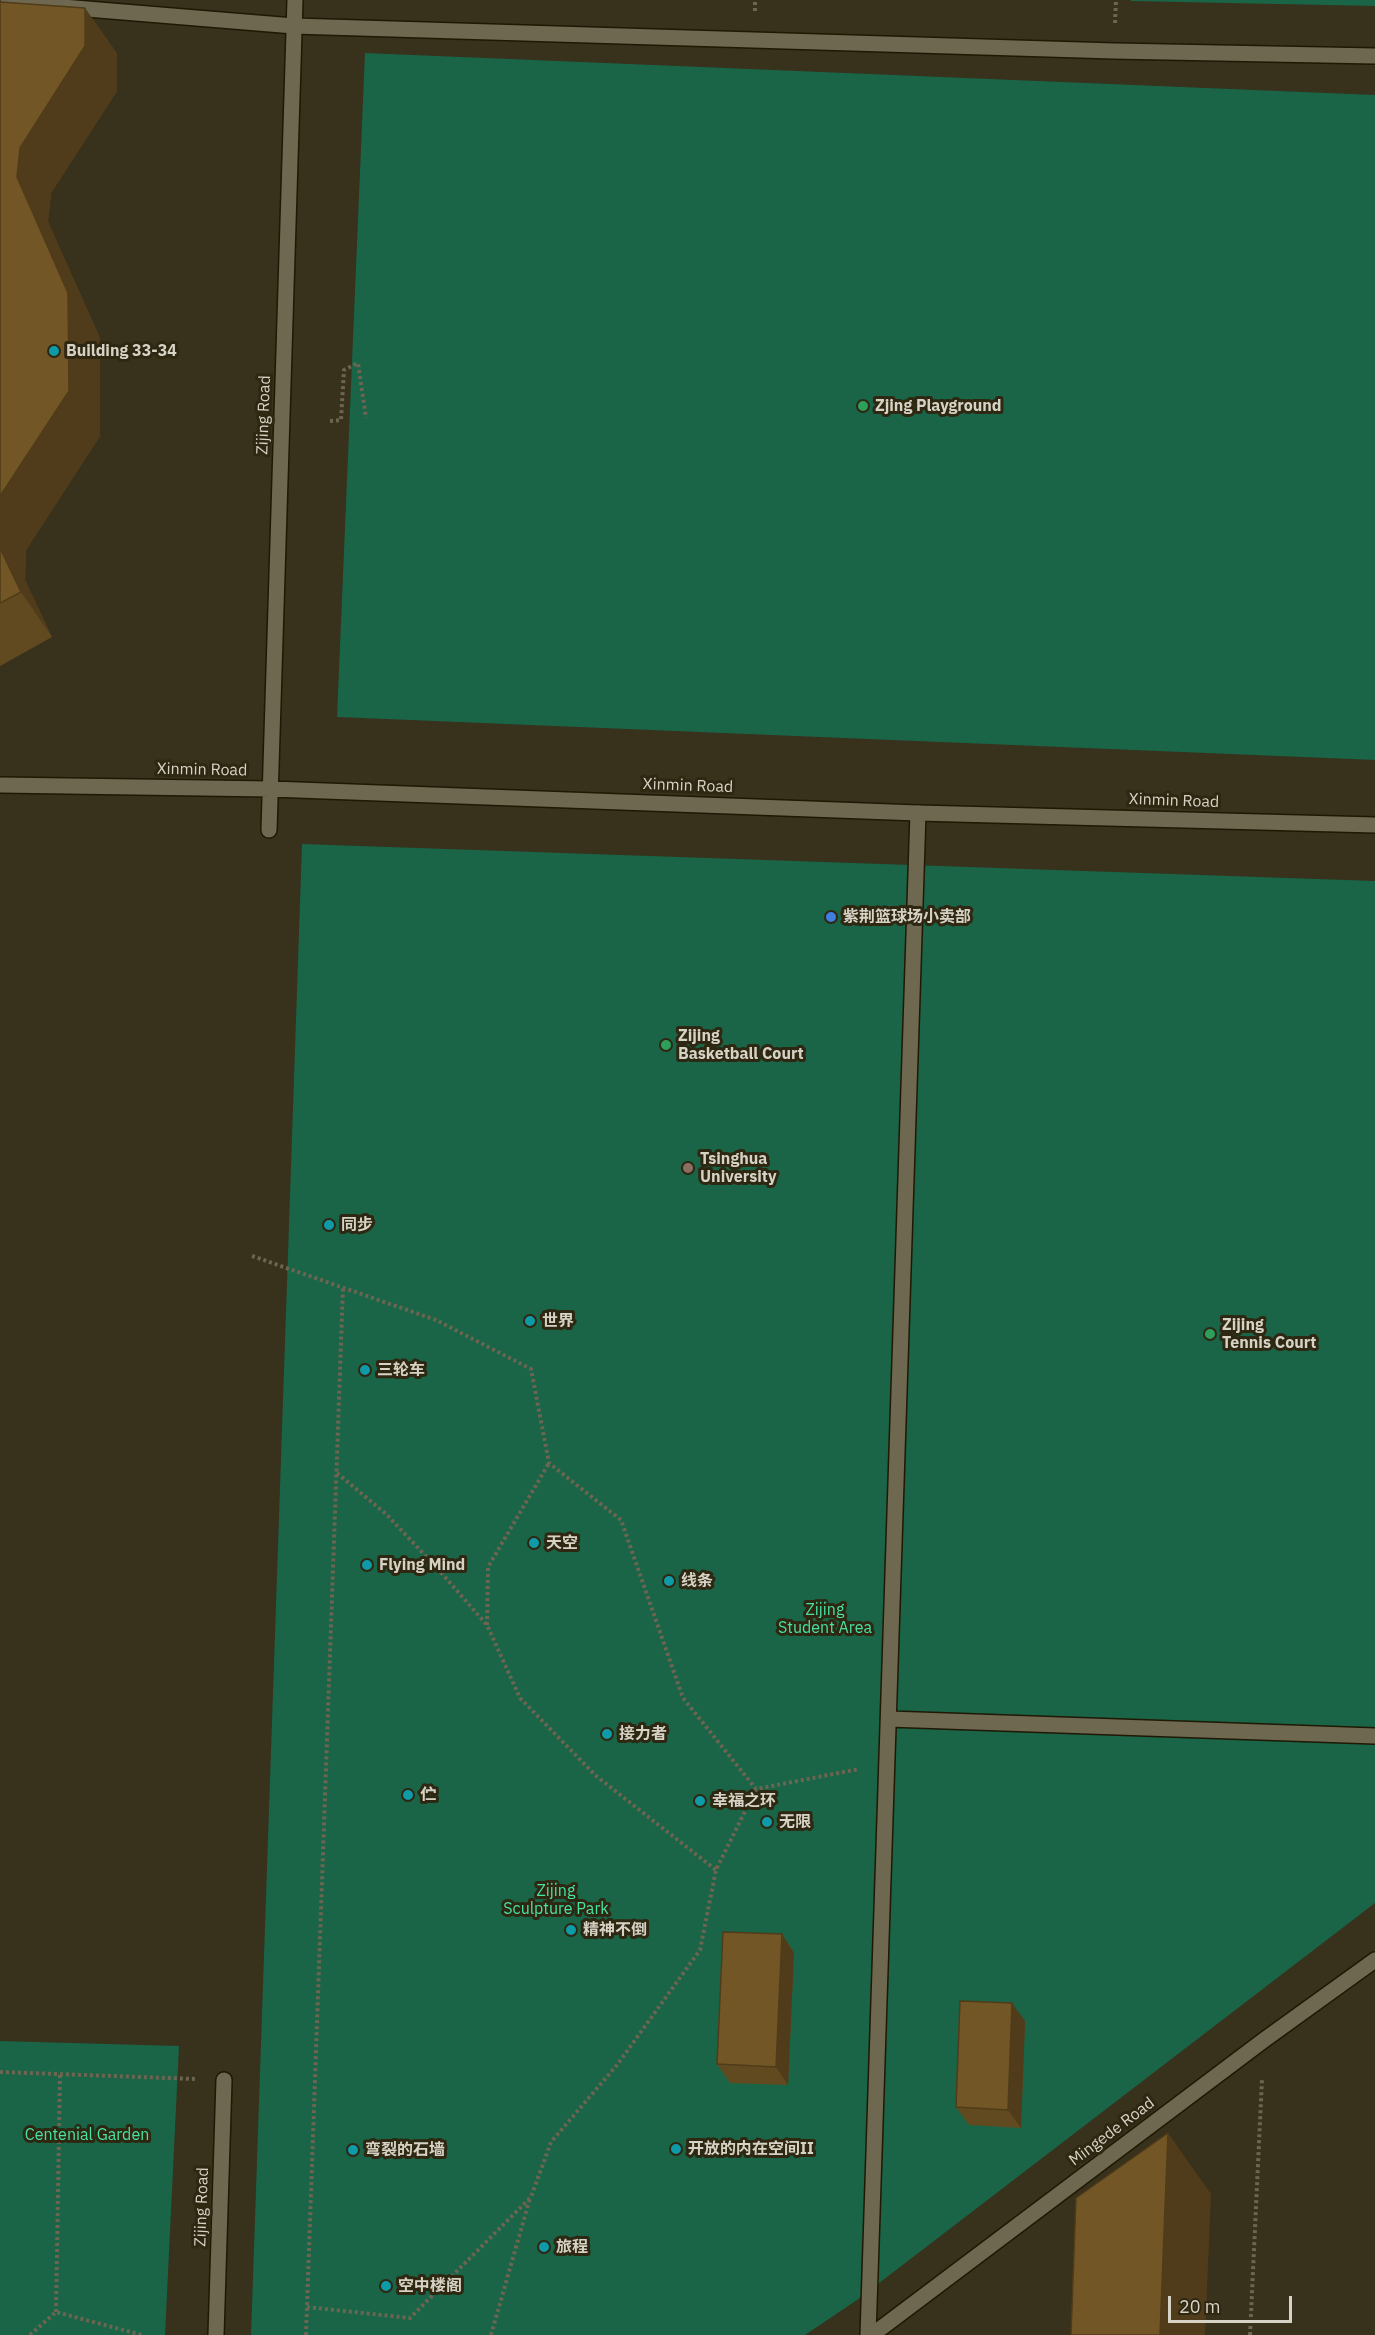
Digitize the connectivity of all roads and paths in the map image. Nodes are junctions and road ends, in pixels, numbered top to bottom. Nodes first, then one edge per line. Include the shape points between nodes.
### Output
1 (9, 0) edge
2 (295, 0) edge
3 (294, 26) junction
4 (1375, 56) edge
5 (366, 418) dead end
6 (330, 421) dead end
7 (0, 785) edge
8 (271, 789) junction
9 (918, 813) junction
10 (1375, 825) edge
11 (269, 830) dead end
12 (252, 1256) dead end
13 (343, 1286) junction
14 (549, 1463) junction
15 (336, 1472) junction
16 (487, 1625) junction
17 (889, 1719) junction
18 (1375, 1736) edge
19 (886, 1763) junction
20 (756, 1789) junction
21 (716, 1870) junction
22 (1375, 1960) edge
23 (1264, 2040) junction
24 (0, 2072) edge
25 (60, 2074) junction
26 (224, 2080) joint
27 (531, 2197) junction
28 (307, 2307) junction
29 (56, 2312) junction
30 (30, 2335) edge
31 (142, 2335) edge
32 (216, 2335) edge
33 (306, 2335) edge
34 (491, 2335) edge
35 (870, 2335) edge
36 (1250, 2335) edge

1 - 3 street
2 - 3 street, Zijing Road
3 - 4 street
3 - 8 street, Zijing Road
5 - 6 path via 358,363 344,370 341,420
7 - 8 street, Xinmin Road
8 - 9 street, Xinmin Road
8 - 11 street, Zijing Road
9 - 10 street, Xinmin Road
9 - 17 street
12 - 13 path
13 - 14 path via 436,1320 531,1369
13 - 15 path
14 - 16 path via 488,1566
14 - 20 path via 621,1520 683,1698
15 - 16 path via 386,1514
15 - 28 path
16 - 21 path via 520,1698 595,1774
17 - 18 street
17 - 19 street
19 - 20 path
19 - 35 street
20 - 21 path
21 - 27 path via 700,1950 617,2065 551,2142
22 - 23 street, Mingede Road
23 - 35 street, Mingede Road
23 - 36 path
24 - 25 path
25 - 26 path
25 - 29 path
26 - 32 street, Zijing Road
27 - 28 path via 410,2318
27 - 34 path
28 - 33 path
29 - 30 path
29 - 31 path

